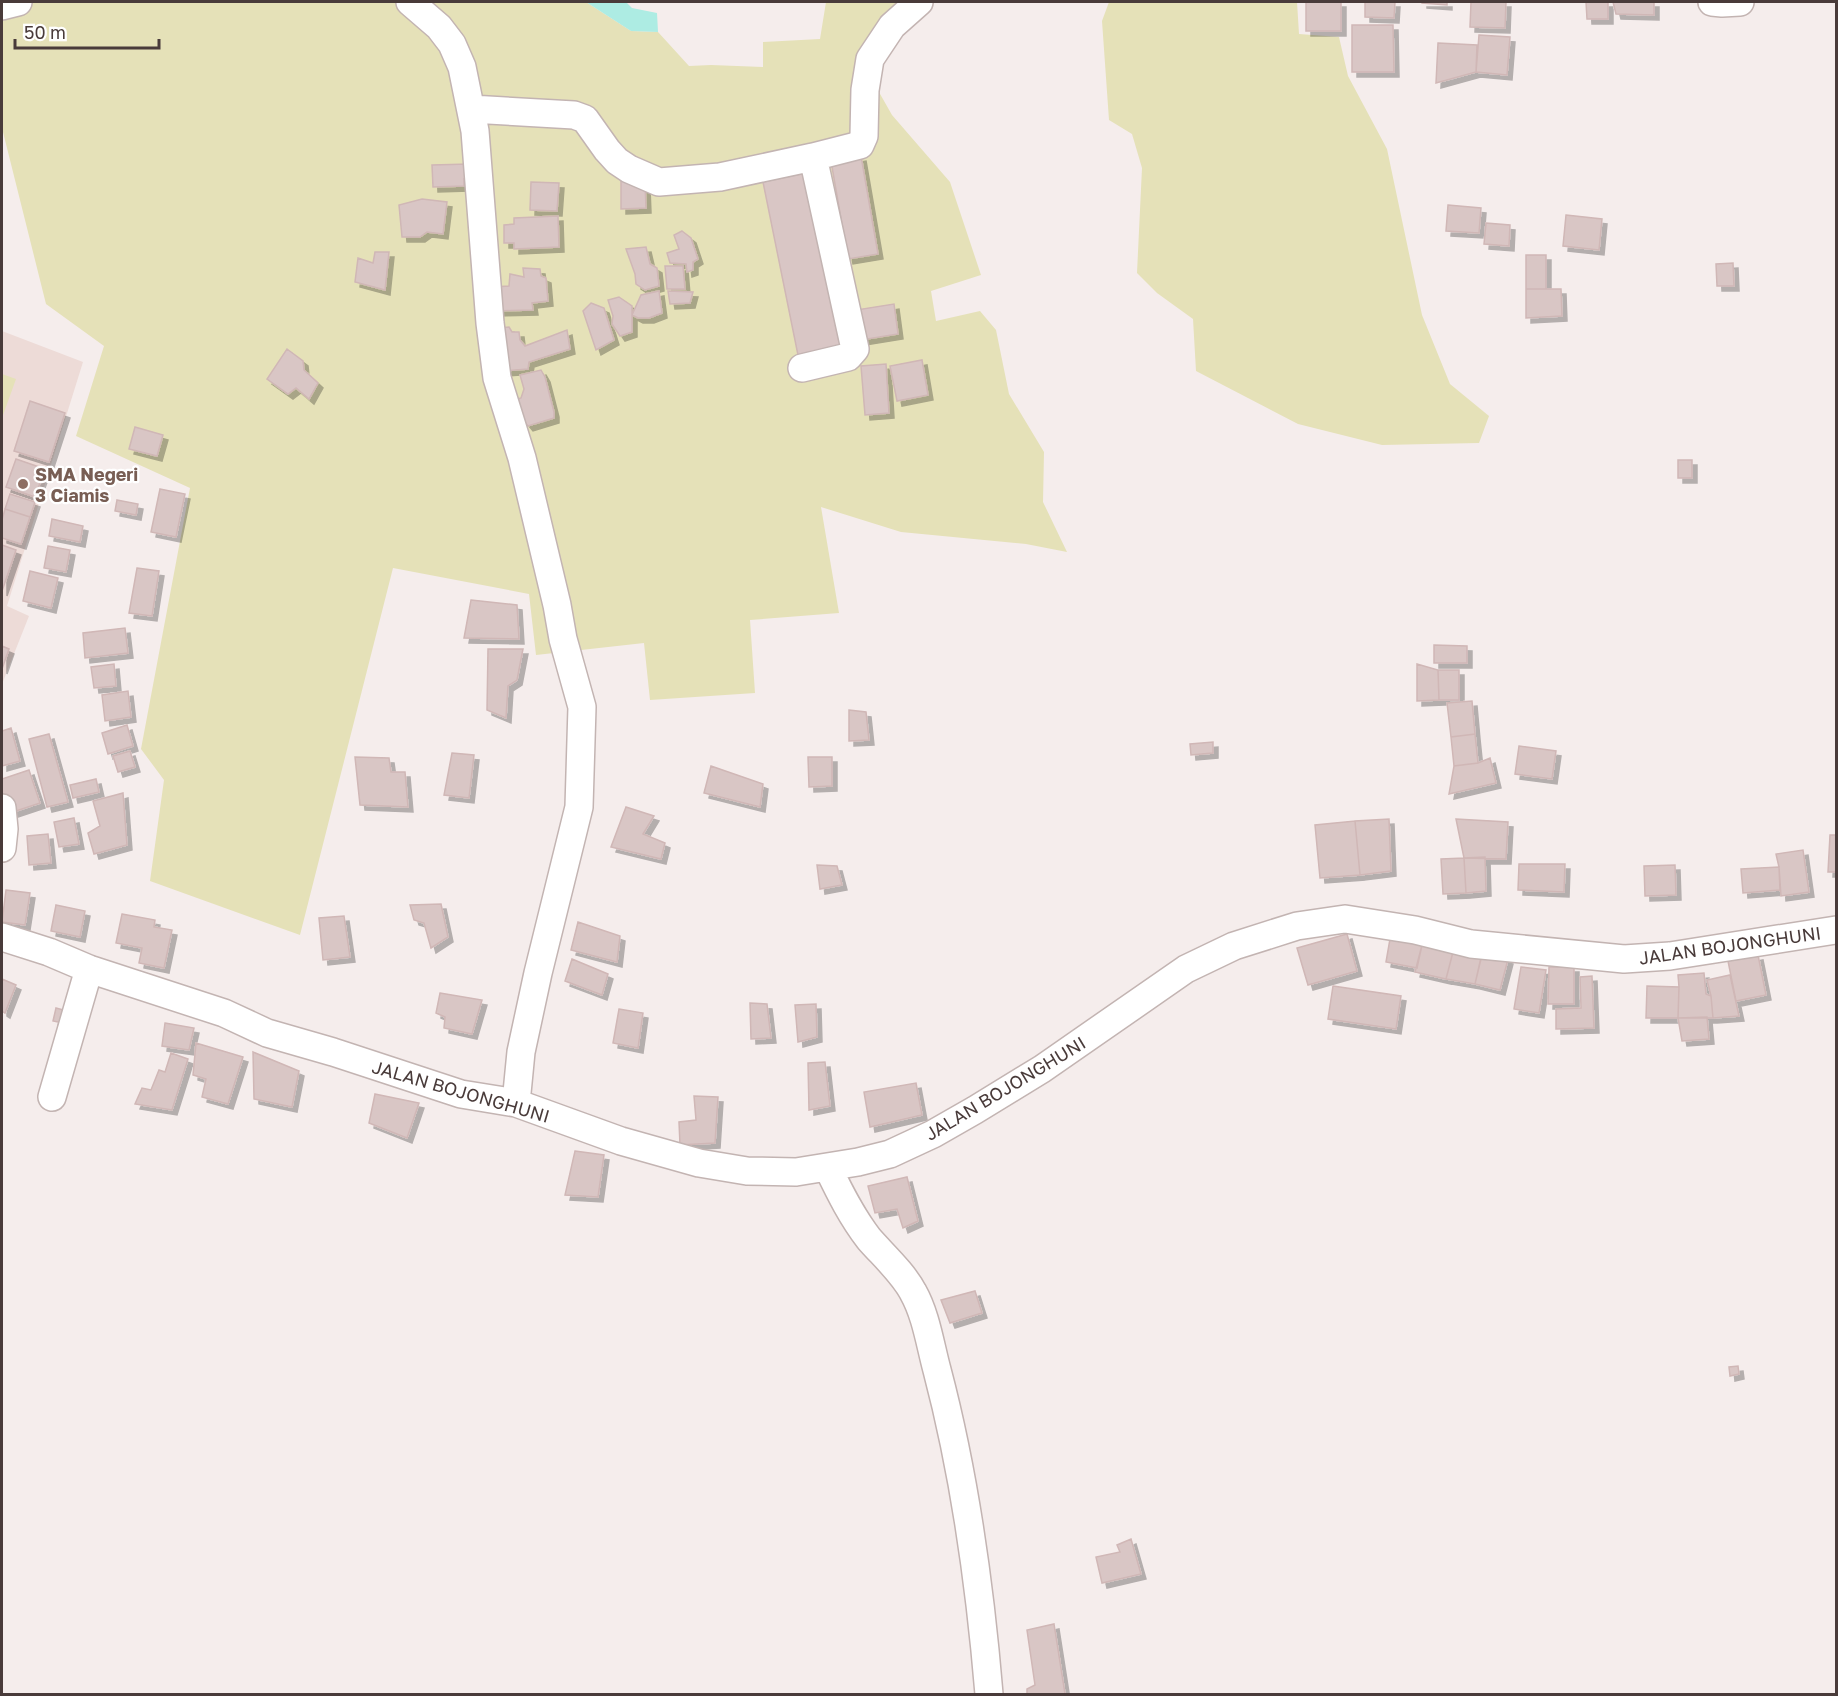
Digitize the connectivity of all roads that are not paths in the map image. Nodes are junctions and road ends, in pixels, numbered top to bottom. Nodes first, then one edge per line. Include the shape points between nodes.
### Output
1 (18, 2) edge
2 (410, 2) edge
3 (920, 2) edge
4 (1712, 2) edge
5 (1740, 2) edge
6 (2, 6) edge
7 (471, 109) junction
8 (813, 157) junction
9 (802, 368) dead end
10 (2, 808) edge
11 (2, 848) edge
12 (1836, 930) edge
13 (2, 936) edge
14 (89, 969) junction
15 (52, 1097) dead end
16 (516, 1103) junction
17 (828, 1168) junction
18 (989, 1695) edge

1 - 6 street
2 - 7 street via 440,27 452,44 462,67
3 - 8 street via 892,26 870,59 860,145
4 - 5 street
7 - 8 street via 574,115 585,119 617,161 659,182 720,177
7 - 16 street via 498,378 522,458 582,707 579,807 523,1041
8 - 9 street via 855,348 848,357
10 - 11 street
12 - 17 street, JALAN BOJONGHUNI via 1670,956 1624,959 1471,944 1345,919 1296,926 1234,946 1186,969 1042,1069 933,1134 890,1154
13 - 14 street, JALAN BOJONGHUNI
14 - 15 street
14 - 16 street, JALAN BOJONGHUNI via 224,1013 267,1033 460,1094
16 - 17 street, JALAN BOJONGHUNI via 621,1141 699,1163 747,1171
17 - 18 street via 844,1204 913,1291 926,1327 960,1473

